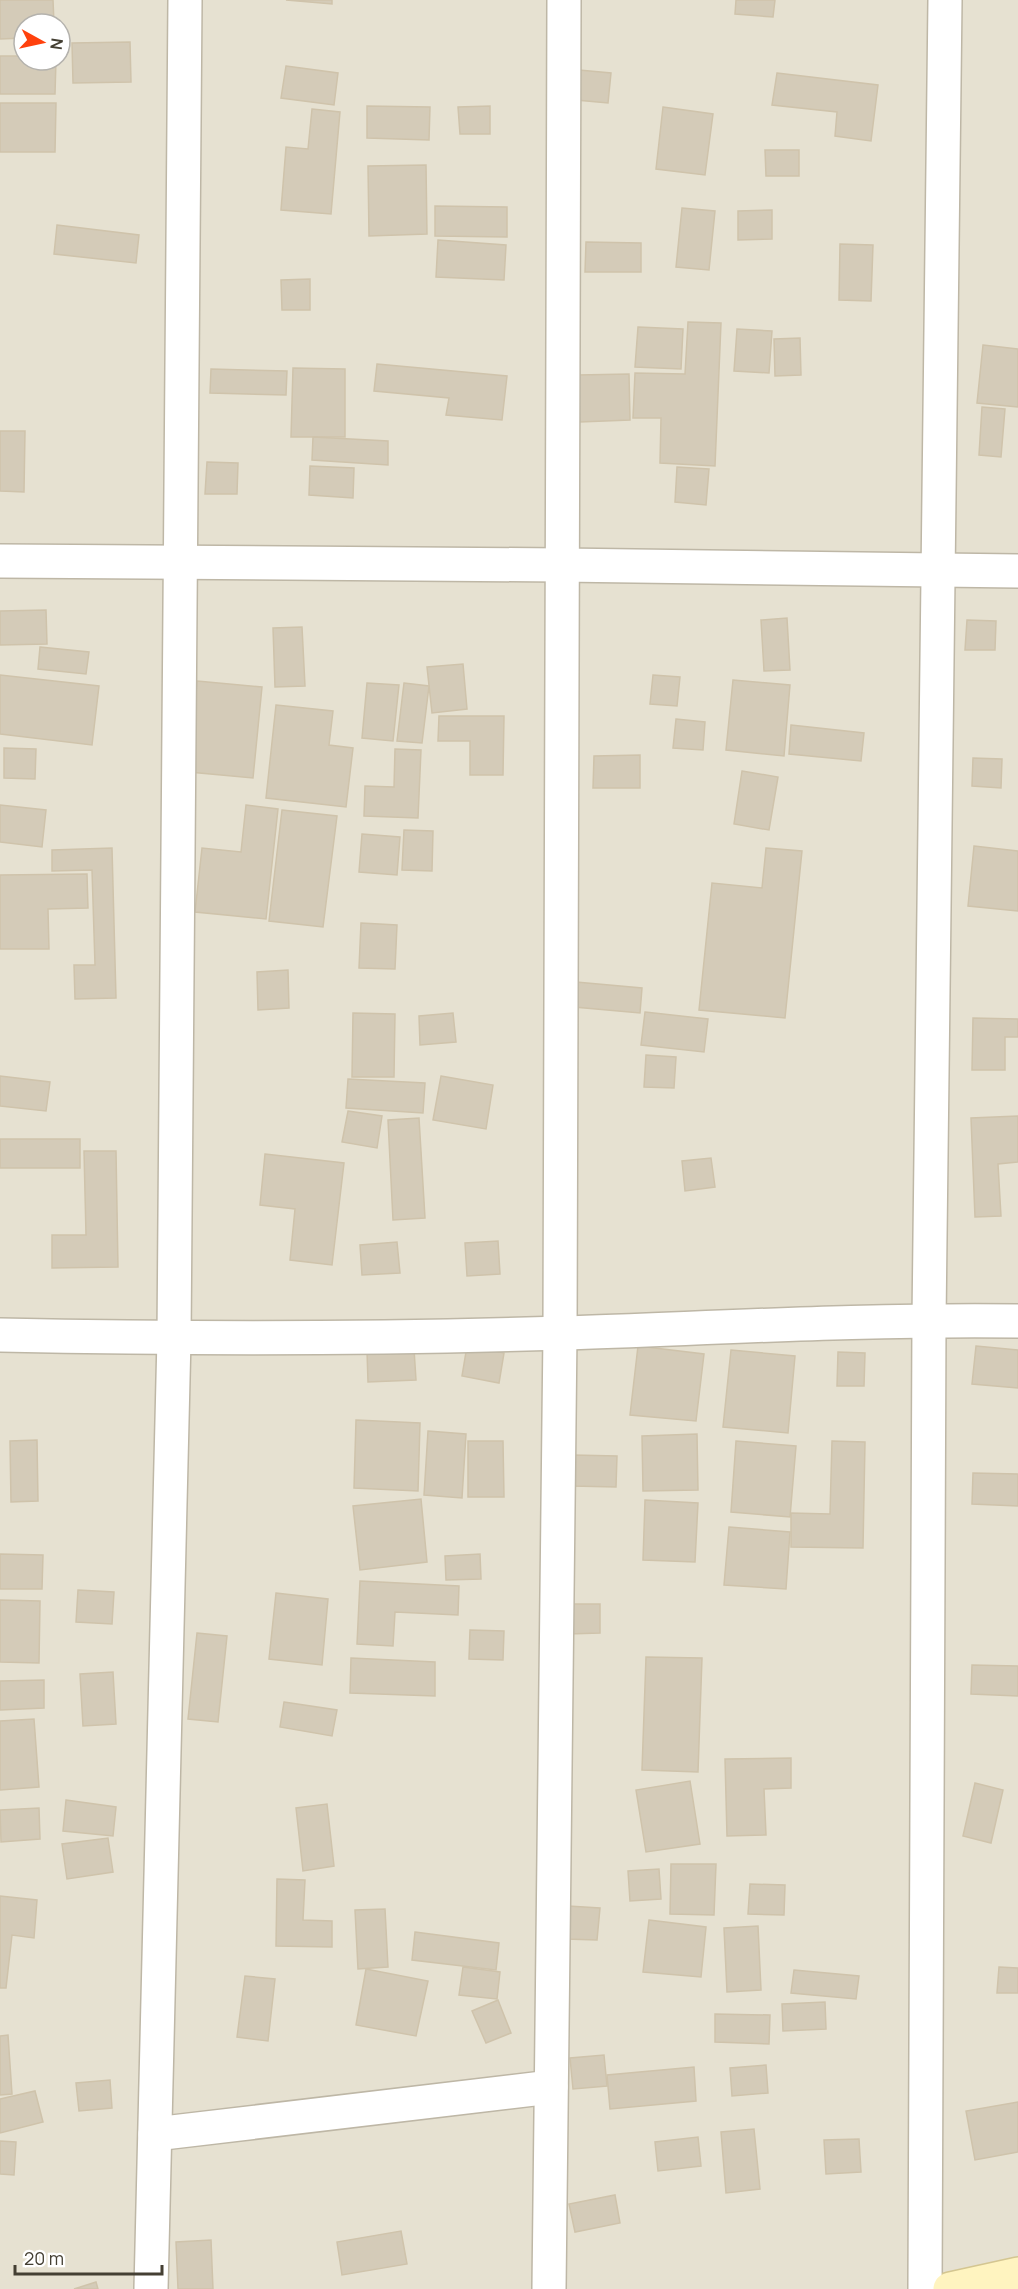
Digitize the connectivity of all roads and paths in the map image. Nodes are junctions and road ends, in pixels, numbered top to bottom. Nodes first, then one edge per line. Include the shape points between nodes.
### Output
1 (185, 0) edge
2 (564, 0) edge
3 (945, 0) edge
4 (0, 561) edge
5 (179, 563) junction
6 (561, 565) junction
7 (939, 570) junction
8 (1018, 571) edge
9 (929, 1320) junction
10 (1018, 1321) edge
11 (560, 1333) junction
12 (0, 1335) edge
13 (174, 1338) junction
14 (551, 2087) junction
15 (155, 2134) junction
16 (1001, 2281) edge
17 (151, 2289) edge
18 (549, 2289) edge
19 (925, 2289) edge
20 (950, 2289) edge

1 - 5 street
2 - 6 street
3 - 7 street
4 - 5 street
5 - 6 street
5 - 13 street
6 - 7 street
6 - 11 street
7 - 8 street
7 - 9 street
9 - 10 street
9 - 11 street
9 - 19 street
11 - 13 street
11 - 14 street
12 - 13 street
13 - 15 street
14 - 15 street
14 - 18 street
15 - 17 street
16 - 20 street

